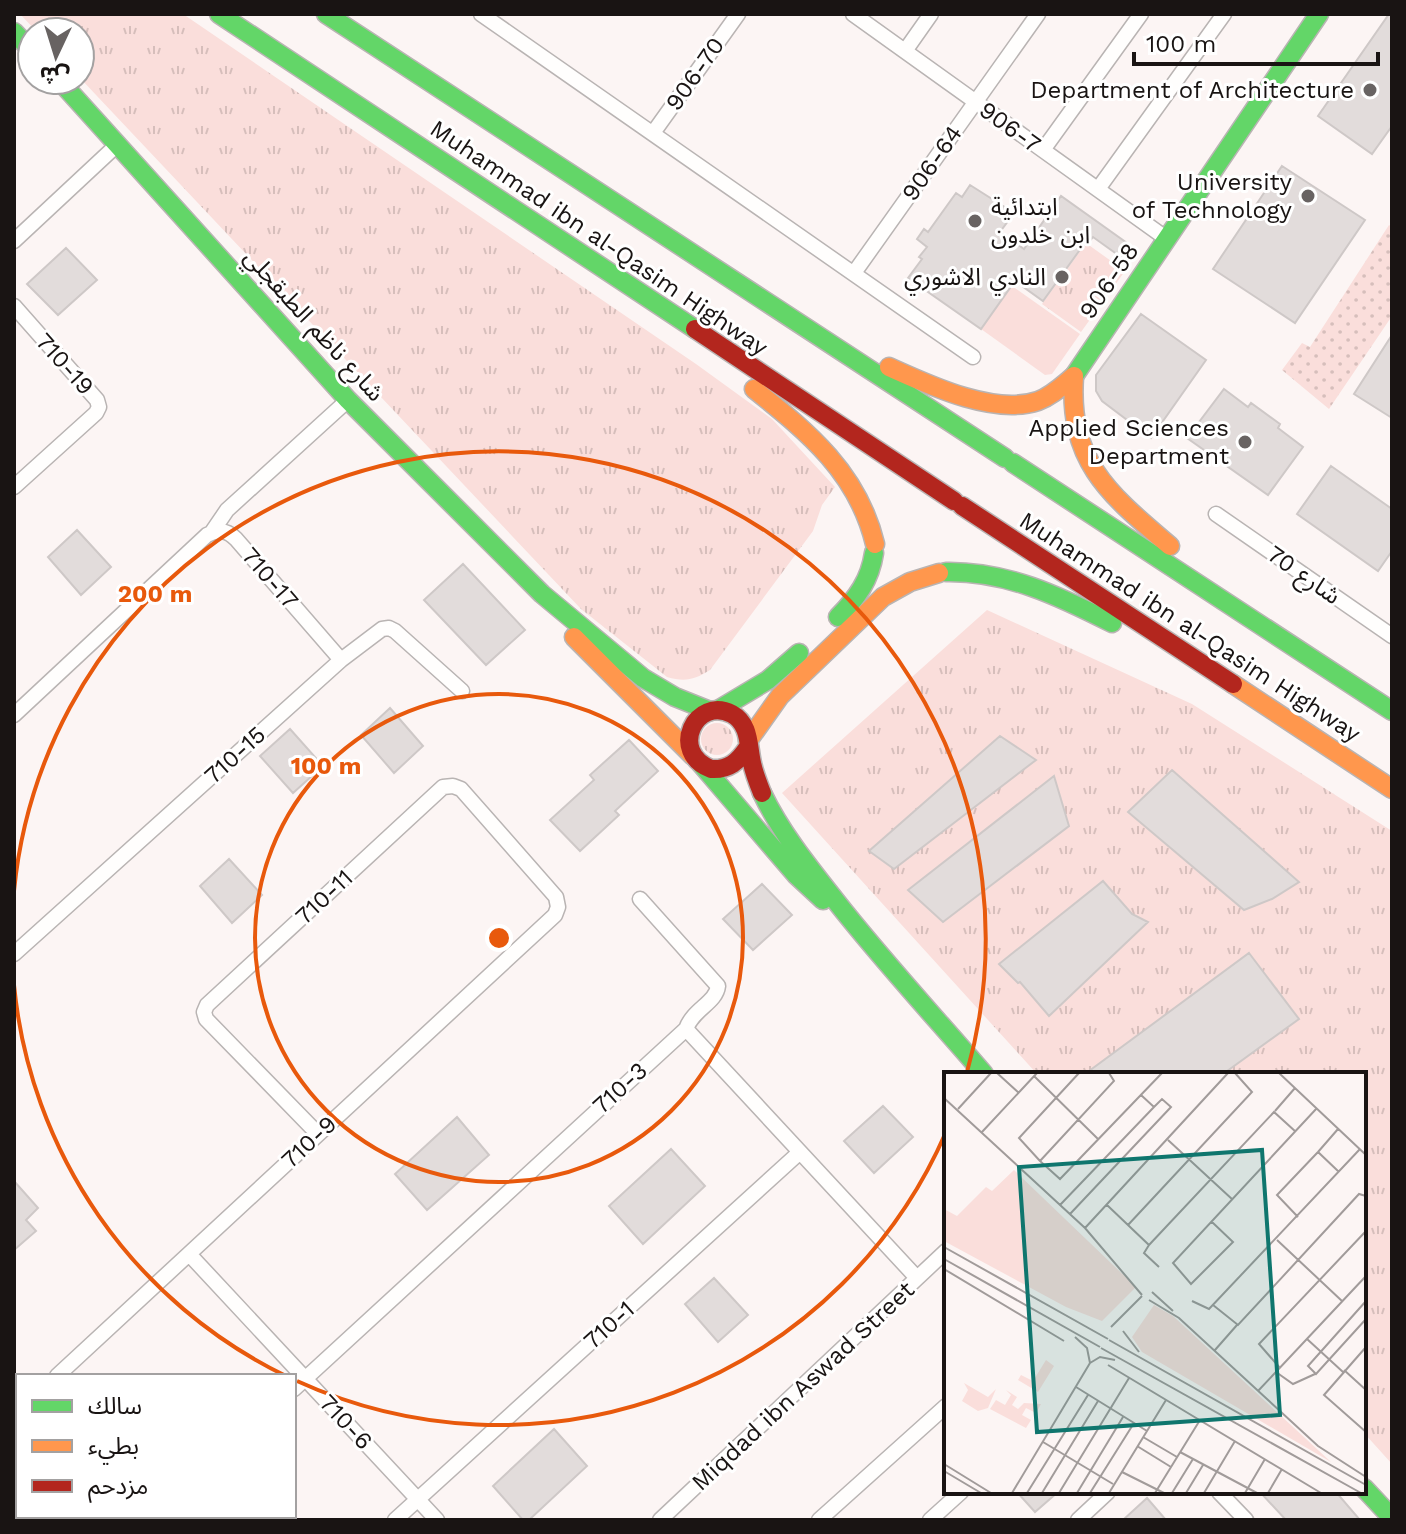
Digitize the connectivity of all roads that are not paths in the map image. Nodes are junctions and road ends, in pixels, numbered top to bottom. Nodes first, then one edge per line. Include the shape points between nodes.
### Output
1 (219, 14) edge
2 (326, 14) edge
3 (481, 14) edge
4 (738, 14) edge
5 (853, 14) edge
6 (931, 14) edge
7 (1038, 14) edge
8 (1141, 14) edge
9 (1224, 14) edge
10 (1319, 14) edge
11 (905, 51) junction
12 (74, 96) edge
13 (975, 101) junction
14 (653, 133) junction
15 (118, 144) junction
16 (1043, 150) junction
17 (1098, 189) junction
18 (1167, 239) junction
19 (14, 241) edge
20 (606, 272) junction
21 (854, 273) junction
22 (14, 306) edge
23 (792, 319) junction
24 (973, 357) dead end
25 (1074, 376) junction
26 (348, 400) junction
27 (14, 487) edge
28 (1216, 514) dead end
29 (212, 532) junction
30 (542, 594) junction
31 (1269, 630) junction
32 (1392, 636) edge
33 (341, 660) junction
34 (1231, 683) junction
35 (462, 691) dead end
36 (714, 711) junction
37 (1392, 711) edge
38 (14, 715) edge
39 (748, 744) junction
40 (697, 760) junction
41 (1392, 789) edge
42 (640, 899) dead end
43 (558, 907) joint
44 (861, 931) junction
45 (14, 954) edge
46 (686, 1029) junction
47 (982, 1072) edge
48 (318, 1134) junction
49 (800, 1152) junction
50 (944, 1253) edge
51 (189, 1254) junction
52 (917, 1278) junction
53 (59, 1374) edge
54 (291, 1374) edge
55 (300, 1384) edge
56 (944, 1408) edge
57 (1366, 1490) edge
58 (959, 1494) edge
59 (1106, 1494) edge
60 (1221, 1494) edge
61 (417, 1499) junction
62 (1392, 1518) edge
63 (395, 1520) edge
64 (437, 1520) edge
65 (661, 1520) edge
66 (819, 1520) edge
67 (930, 1520) edge
68 (1078, 1520) edge
69 (1246, 1520) edge

1 - 20 main road, Muhammad ibn al-Qasim Highway
2 - 23 main road, Muhammad ibn al-Qasim Highway
3 - 14 street
4 - 14 street, 906-70
5 - 11 street, 906-7
6 - 11 street
7 - 13 street, 906-64
8 - 16 street
9 - 17 street
10 - 18 main road, 906-58
11 - 13 street, 906-7
12 - 15 main road, شارع ناظم الطبقجلي
13 - 16 street, 906-7
13 - 21 street, 906-64
14 - 21 street
15 - 19 street
15 - 26 main road, شارع ناظم الطبقجلي
16 - 17 street, 906-7
17 - 18 street, 906-7
18 - 25 main road, 906-58
20 - 34 main road, Muhammad ibn al-Qasim Highway
20 - 36 main road via 801,428 840,470 872,526 869,578 852,604 784,668
21 - 24 street
22 - 27 street, 710-19 via 99,407
23 - 25 main road via 910,376 999,404 1036,402
23 - 31 main road, Muhammad ibn al-Qasim Highway
25 - 31 main road via 1070,401 1086,460 1137,518
26 - 29 street via 227,510
26 - 30 main road, شارع ناظم الطبقجلي
28 - 32 street, شارع 70
29 - 33 street, 710-17 via 236,539
29 - 38 street
30 - 36 main road via 643,678
30 - 40 main road via 579,642
31 - 37 main road, Muhammad ibn al-Qasim Highway
33 - 35 street, 710-15 via 389,628
33 - 45 street, 710-15
34 - 39 main road via 1058,597 986,573 943,573 883,597 780,696
34 - 41 main road, Muhammad ibn al-Qasim Highway
36 - 39 main road via 728,711 743,723
36 - 40 main road via 700,716 689,735
39 - 40 main road via 743,757 723,769
39 - 44 main road via 777,820
40 - 44 main road via 796,875
42 - 46 street, 710-3 via 718,986
43 - 48 street, 710-9
43 - 48 street, 710-11 via 556,897 461,789 443,787 207,1005 206,1019
44 - 47 main road
46 - 49 street
46 - 55 street, 710-3
48 - 51 street, 710-9
49 - 52 street
49 - 61 street, 710-1
50 - 52 street, Miqdad ibn Aswad Street
51 - 53 street, 710-9
51 - 54 street, 710-6
52 - 65 street, Miqdad ibn Aswad Street
55 - 61 street, 710-6
56 - 66 street
57 - 62 main road
58 - 67 street
59 - 68 street
60 - 69 street
61 - 63 street, 710-1
61 - 64 street, 710-6

